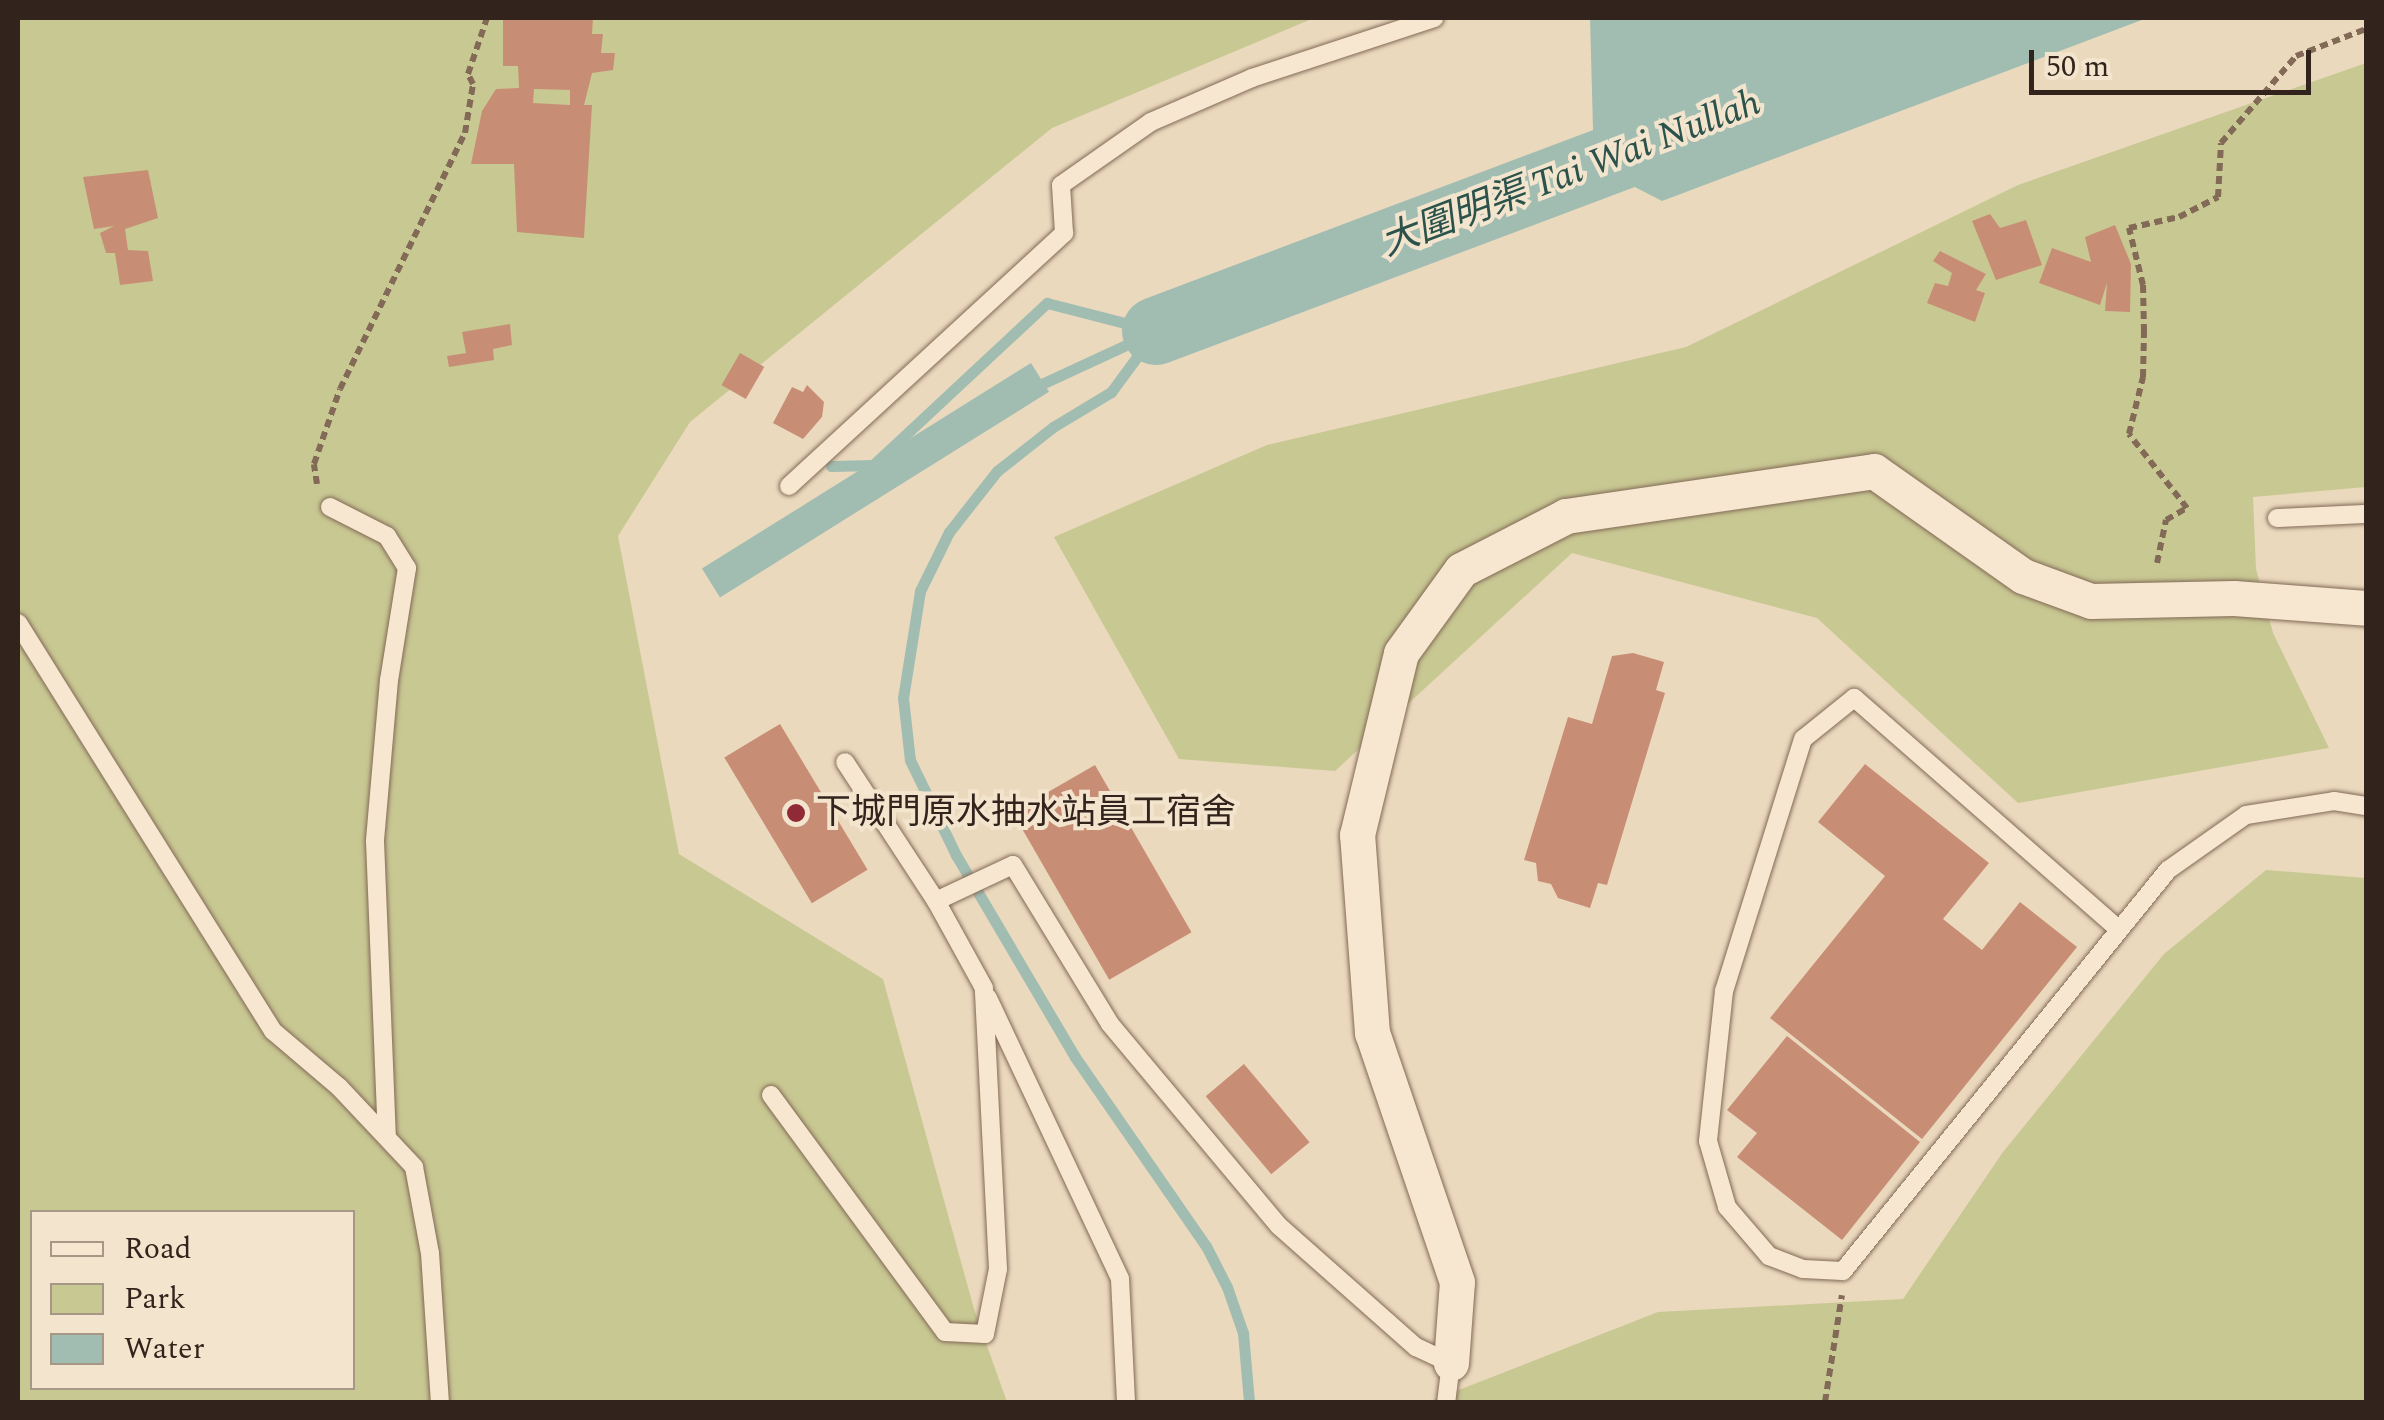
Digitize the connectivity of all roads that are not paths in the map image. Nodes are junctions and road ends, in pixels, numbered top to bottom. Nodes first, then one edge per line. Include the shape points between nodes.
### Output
1 (1434, 18) edge
2 (790, 486) dead end
3 (330, 506) road end
4 (2366, 514) edge
5 (2277, 518) dead end
6 (2366, 608) edge
7 (18, 623) edge
8 (846, 762) dead end
9 (2366, 806) edge
10 (936, 901) junction
11 (2116, 927) junction
12 (984, 988) junction
13 (771, 1095) dead end
14 (387, 1136) junction
15 (1451, 1363) junction
16 (440, 1402) edge
17 (1126, 1402) edge
18 (1446, 1402) edge

1 - 2 lane via 1252,78 1151,122 1061,186 1064,233
3 - 14 lane via 387,536 408,568 389,680 375,841
4 - 5 lane
6 - 15 street via 2234,598 2091,601 2023,576 1874,471 1566,516 1461,570 1401,653 1357,835 1372,1033 1457,1282
7 - 14 lane via 273,1031
8 - 10 lane
9 - 11 lane via 2334,801 2246,815 2168,870
10 - 12 lane
10 - 15 lane via 1013,865 1110,1024 1280,1226 1416,1347
11 - 11 lane via 1844,1271 1803,1269 1769,1256 1727,1207 1708,1141 1724,991 1802,739 1854,698
12 - 13 lane via 998,1269 986,1334 945,1332
12 - 17 lane via 1120,1279
14 - 16 lane via 414,1167 430,1254
15 - 18 lane

